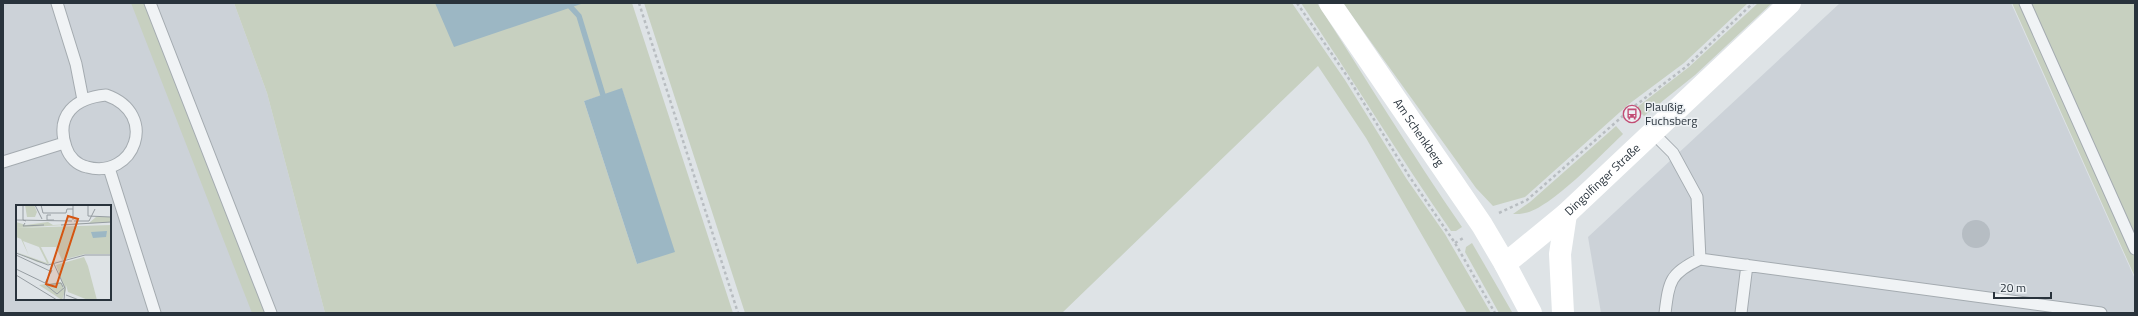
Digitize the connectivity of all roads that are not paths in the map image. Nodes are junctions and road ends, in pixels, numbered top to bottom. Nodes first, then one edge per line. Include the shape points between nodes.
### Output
1 (57, 3) edge
2 (150, 3) edge
3 (1330, 3) edge
4 (1790, 3) edge
5 (2025, 3) edge
6 (84, 100) junction
7 (1652, 132) junction
8 (64, 143) junction
9 (3, 162) edge
10 (109, 168) junction
11 (1566, 214) junction
12 (2135, 249) edge
13 (1700, 259) junction
14 (1505, 264) junction
15 (1747, 265) junction
16 (155, 313) edge
17 (270, 313) edge
18 (1531, 313) edge
19 (1563, 313) edge
20 (1665, 313) edge
21 (1741, 313) edge
22 (2101, 313) edge

1 - 6 lane
2 - 17 lane
3 - 14 street, Am Schenkberg via 1482,225
4 - 7 street, Dingolfinger Straße
5 - 12 lane
6 - 8 lane via 69,111 63,122
6 - 10 lane via 106,95 122,103 134,116 137,130 133,150
7 - 11 street, Dingolfinger Straße
7 - 13 lane via 1673,153 1697,197
8 - 9 lane
8 - 10 lane via 67,152 82,166 95,170
10 - 16 lane
11 - 14 street, Dingolfinger Straße
11 - 19 street via 1560,254
13 - 15 lane
13 - 20 lane via 1685,266 1672,278
14 - 18 street
15 - 21 lane
15 - 22 lane

